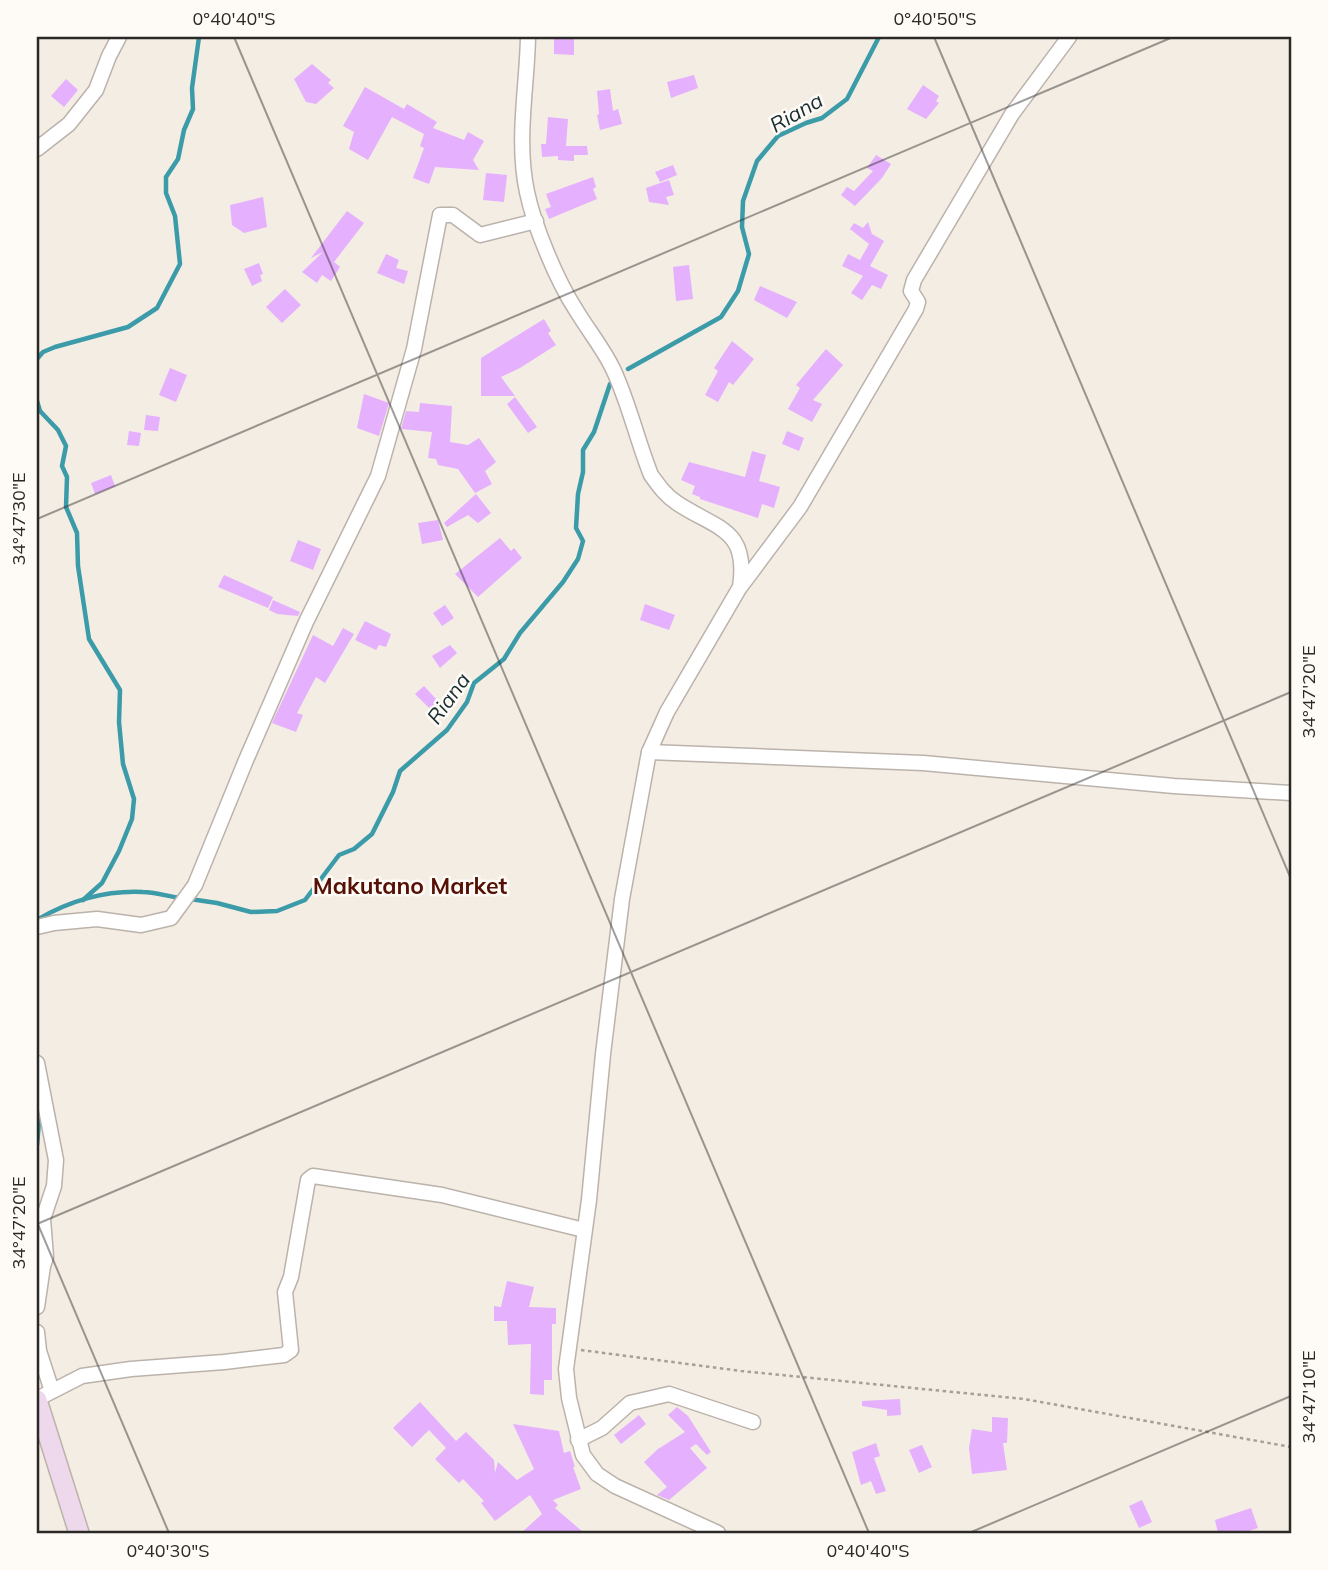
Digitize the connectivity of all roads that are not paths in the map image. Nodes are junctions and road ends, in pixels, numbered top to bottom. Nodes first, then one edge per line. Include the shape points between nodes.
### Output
1 (120, 37) edge
2 (528, 37) edge
3 (1069, 37) edge
4 (37, 149) edge
5 (536, 221) junction
6 (740, 587) junction
7 (649, 752) junction
8 (1291, 793) edge
9 (37, 927) edge
10 (37, 1063) edge
11 (584, 1230) junction
12 (37, 1307) edge
13 (37, 1332) edge
14 (42, 1397) edge
15 (753, 1422) dead end
16 (578, 1440) junction
17 (79, 1533) edge
18 (718, 1533) edge

1 - 4 street via 96,90 69,124
2 - 5 street via 521,129 527,193
3 - 6 street via 1012,114 914,280 911,291 918,302 916,309 800,507
5 - 6 street via 575,309 613,369 651,475 677,503 731,537 743,566
5 - 9 street via 480,235 453,215 440,215 414,349 379,476 306,622 195,885 171,918 141,925 97,919
6 - 7 street via 667,712
7 - 8 street via 923,764
7 - 11 street via 622,899
10 - 12 street via 56,1160 54,1186 43,1219 46,1257
11 - 14 street via 442,1195 313,1176 308,1180 285,1292 291,1350 284,1355 82,1376
11 - 16 street via 566,1369
13 - 14 street
14 - 17 main road
15 - 16 street via 669,1394 630,1403 602,1428
16 - 18 street via 597,1474 615,1486

